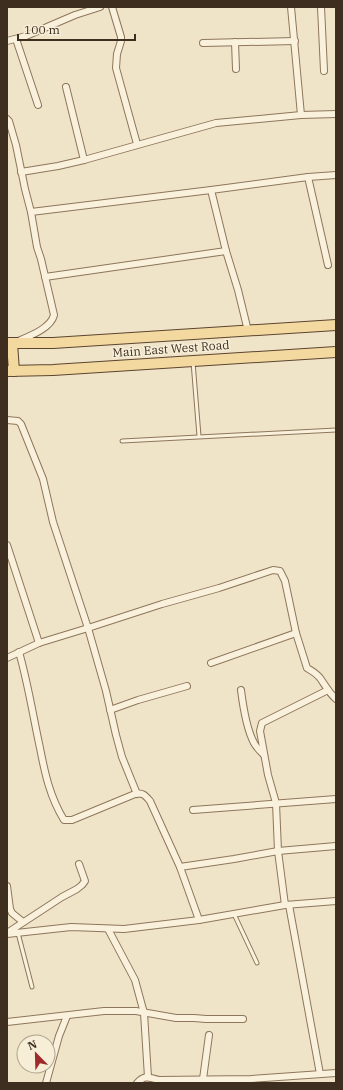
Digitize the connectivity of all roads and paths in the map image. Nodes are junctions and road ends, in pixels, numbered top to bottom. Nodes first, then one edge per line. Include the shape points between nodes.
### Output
1 (100, 7) edge
2 (112, 7) edge
3 (291, 7) edge
4 (321, 7) edge
5 (16, 39) junction
6 (7, 40) edge
7 (295, 41) junction
8 (235, 42) junction
9 (203, 43) dead end
10 (236, 69) dead end
11 (324, 71) dead end
12 (66, 87) dead end
13 (38, 105) dead end
14 (336, 114) edge
15 (301, 115) junction
16 (7, 119) edge
17 (137, 144) junction
18 (84, 160) junction
19 (21, 172) junction
20 (336, 175) edge
21 (308, 177) junction
22 (211, 190) junction
23 (31, 212) junction
24 (226, 251) junction
25 (328, 265) dead end
26 (45, 277) junction
27 (336, 325) edge
28 (248, 330) junction
29 (10, 343) edge
30 (336, 352) edge
31 (193, 360) junction
32 (10, 371) edge
33 (7, 420) edge
34 (336, 430) edge
35 (198, 436) junction
36 (122, 441) dead end
37 (7, 545) edge
38 (88, 628) junction
39 (296, 633) junction
40 (39, 643) junction
41 (19, 652) junction
42 (7, 658) edge
43 (211, 663) dead end
44 (187, 686) dead end
45 (241, 690) dead end
46 (328, 690) junction
47 (336, 699) edge
48 (110, 710) junction
49 (265, 756) junction
50 (137, 794) junction
51 (336, 799) edge
52 (276, 803) junction
53 (193, 810) dead end
54 (336, 846) edge
55 (278, 851) junction
56 (79, 864) dead end
57 (180, 867) junction
58 (7, 886) edge
59 (336, 901) edge
60 (287, 905) junction
61 (234, 914) junction
62 (199, 920) junction
63 (23, 922) junction
64 (108, 929) junction
65 (18, 933) junction
66 (7, 934) edge
67 (257, 964) dead end
68 (32, 987) dead end
69 (144, 1013) junction
70 (67, 1016) junction
71 (243, 1019) dead end
72 (7, 1022) edge
73 (209, 1035) dead end
74 (336, 1073) edge
75 (320, 1074) junction
76 (148, 1077) junction
77 (203, 1079) junction
78 (194, 1081) edge
79 (251, 1081) edge
80 (46, 1083) edge
81 (137, 1083) edge

1 - 5 street
2 - 17 street via 121,37 116,68
3 - 7 street
4 - 11 street
5 - 6 street
5 - 13 street
7 - 8 street
7 - 15 street
8 - 9 street
8 - 10 street
12 - 18 street
14 - 15 street
15 - 17 street via 216,123
16 - 19 street via 10,122
17 - 18 street
18 - 19 street
19 - 23 street
20 - 21 street
21 - 22 street
21 - 25 street
22 - 23 street
22 - 24 street
23 - 26 street
24 - 26 street
24 - 28 street
26 - 29 street via 54,314 53,320 34,334
27 - 28 main road, Main East West Road
28 - 29 main road, Main East West Road via 52,343
29 - 32 main road
30 - 31 main road, Main East West Road
31 - 32 main road, Main East West Road
31 - 35 lane
33 - 38 street via 18,421 21,424 43,478 53,522
34 - 35 lane
35 - 36 lane
37 - 40 street
38 - 39 street via 273,570 280,571 285,581
38 - 40 street
38 - 48 street
39 - 43 street
39 - 46 street via 307,668 320,678
40 - 41 street
41 - 42 street
41 - 50 street via 50,790 64,820 72,820
44 - 48 street
45 - 49 street via 250,735 256,747
46 - 47 street
46 - 49 street via 262,723 260,731
48 - 50 street via 122,757
49 - 52 street
50 - 57 street via 143,794 150,801
51 - 52 street
52 - 53 street
52 - 55 street
54 - 55 street
55 - 57 street
55 - 60 street
56 - 63 street via 85,881 82,885
57 - 62 street
58 - 63 street via 10,909
59 - 60 street
60 - 61 street
60 - 75 street
61 - 62 street
61 - 67 lane
62 - 64 street
63 - 66 street
64 - 65 street via 71,927
64 - 69 street via 134,980
65 - 66 street
65 - 68 lane
69 - 70 street via 104,1011
69 - 71 street via 176,1018
69 - 76 street
70 - 72 street
70 - 80 street
73 - 77 street
74 - 75 street
75 - 79 street
76 - 78 street via 159,1080
76 - 81 street
77 - 78 street
77 - 79 street

